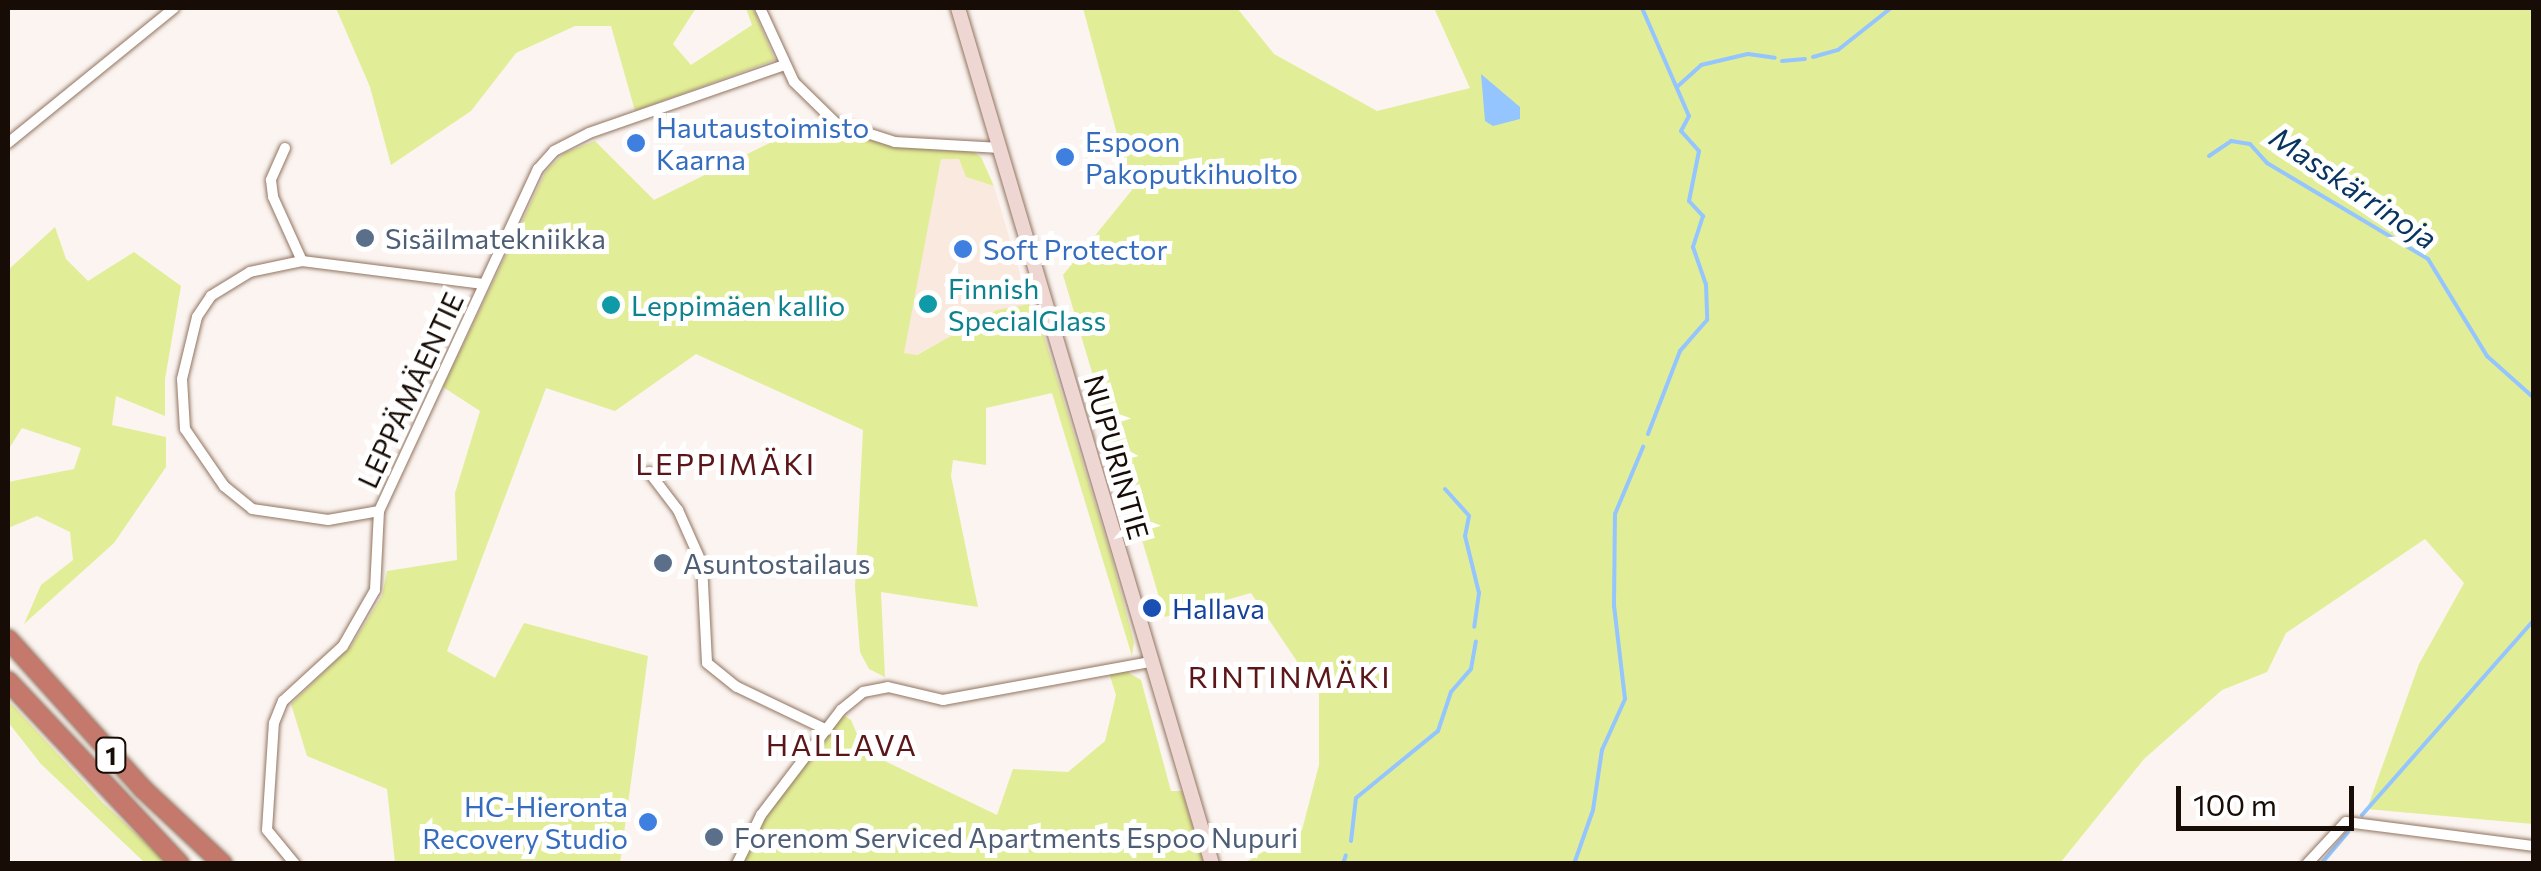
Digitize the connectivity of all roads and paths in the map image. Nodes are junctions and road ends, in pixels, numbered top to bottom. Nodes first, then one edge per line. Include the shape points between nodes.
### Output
1 (174, 8) edge
2 (760, 8) edge
3 (958, 8) edge
4 (784, 65) junction
5 (8, 143) edge
6 (285, 148) dead end
7 (1000, 148) junction
8 (302, 261) junction
9 (484, 284) junction
10 (648, 472) dead end
11 (379, 511) junction
12 (8, 639) edge
13 (1151, 662) junction
14 (8, 681) edge
15 (827, 730) junction
16 (2534, 846) edge
17 (180, 864) edge
18 (223, 864) edge
19 (296, 864) edge
20 (738, 864) edge
21 (1212, 864) edge
22 (2307, 864) edge

1 - 5 street
2 - 4 street
3 - 7 main road, NUPURINTIE
4 - 7 street via 820,112 864,134 943,148
4 - 9 street, LEPPÄMÄENTIE via 554,151 527,189
6 - 8 street via 271,180 273,197
7 - 13 main road, NUPURINTIE
8 - 9 street
8 - 11 street via 250,272 210,296 197,317 182,379 185,429 224,486 252,509 328,520
9 - 11 street, LEPPÄMÄENTIE
10 - 15 street via 678,510 702,564 707,663 737,687
11 - 19 street, LEPPÄMÄENTIE via 375,590 343,646 283,701 274,723 264,794 267,830
12 - 18 highway, 1 via 142,788
13 - 15 street via 943,700 875,688 845,704
13 - 21 main road, NUPURINTIE
14 - 17 highway, 1
15 - 20 street via 761,814
16 - 22 street via 2346,822

